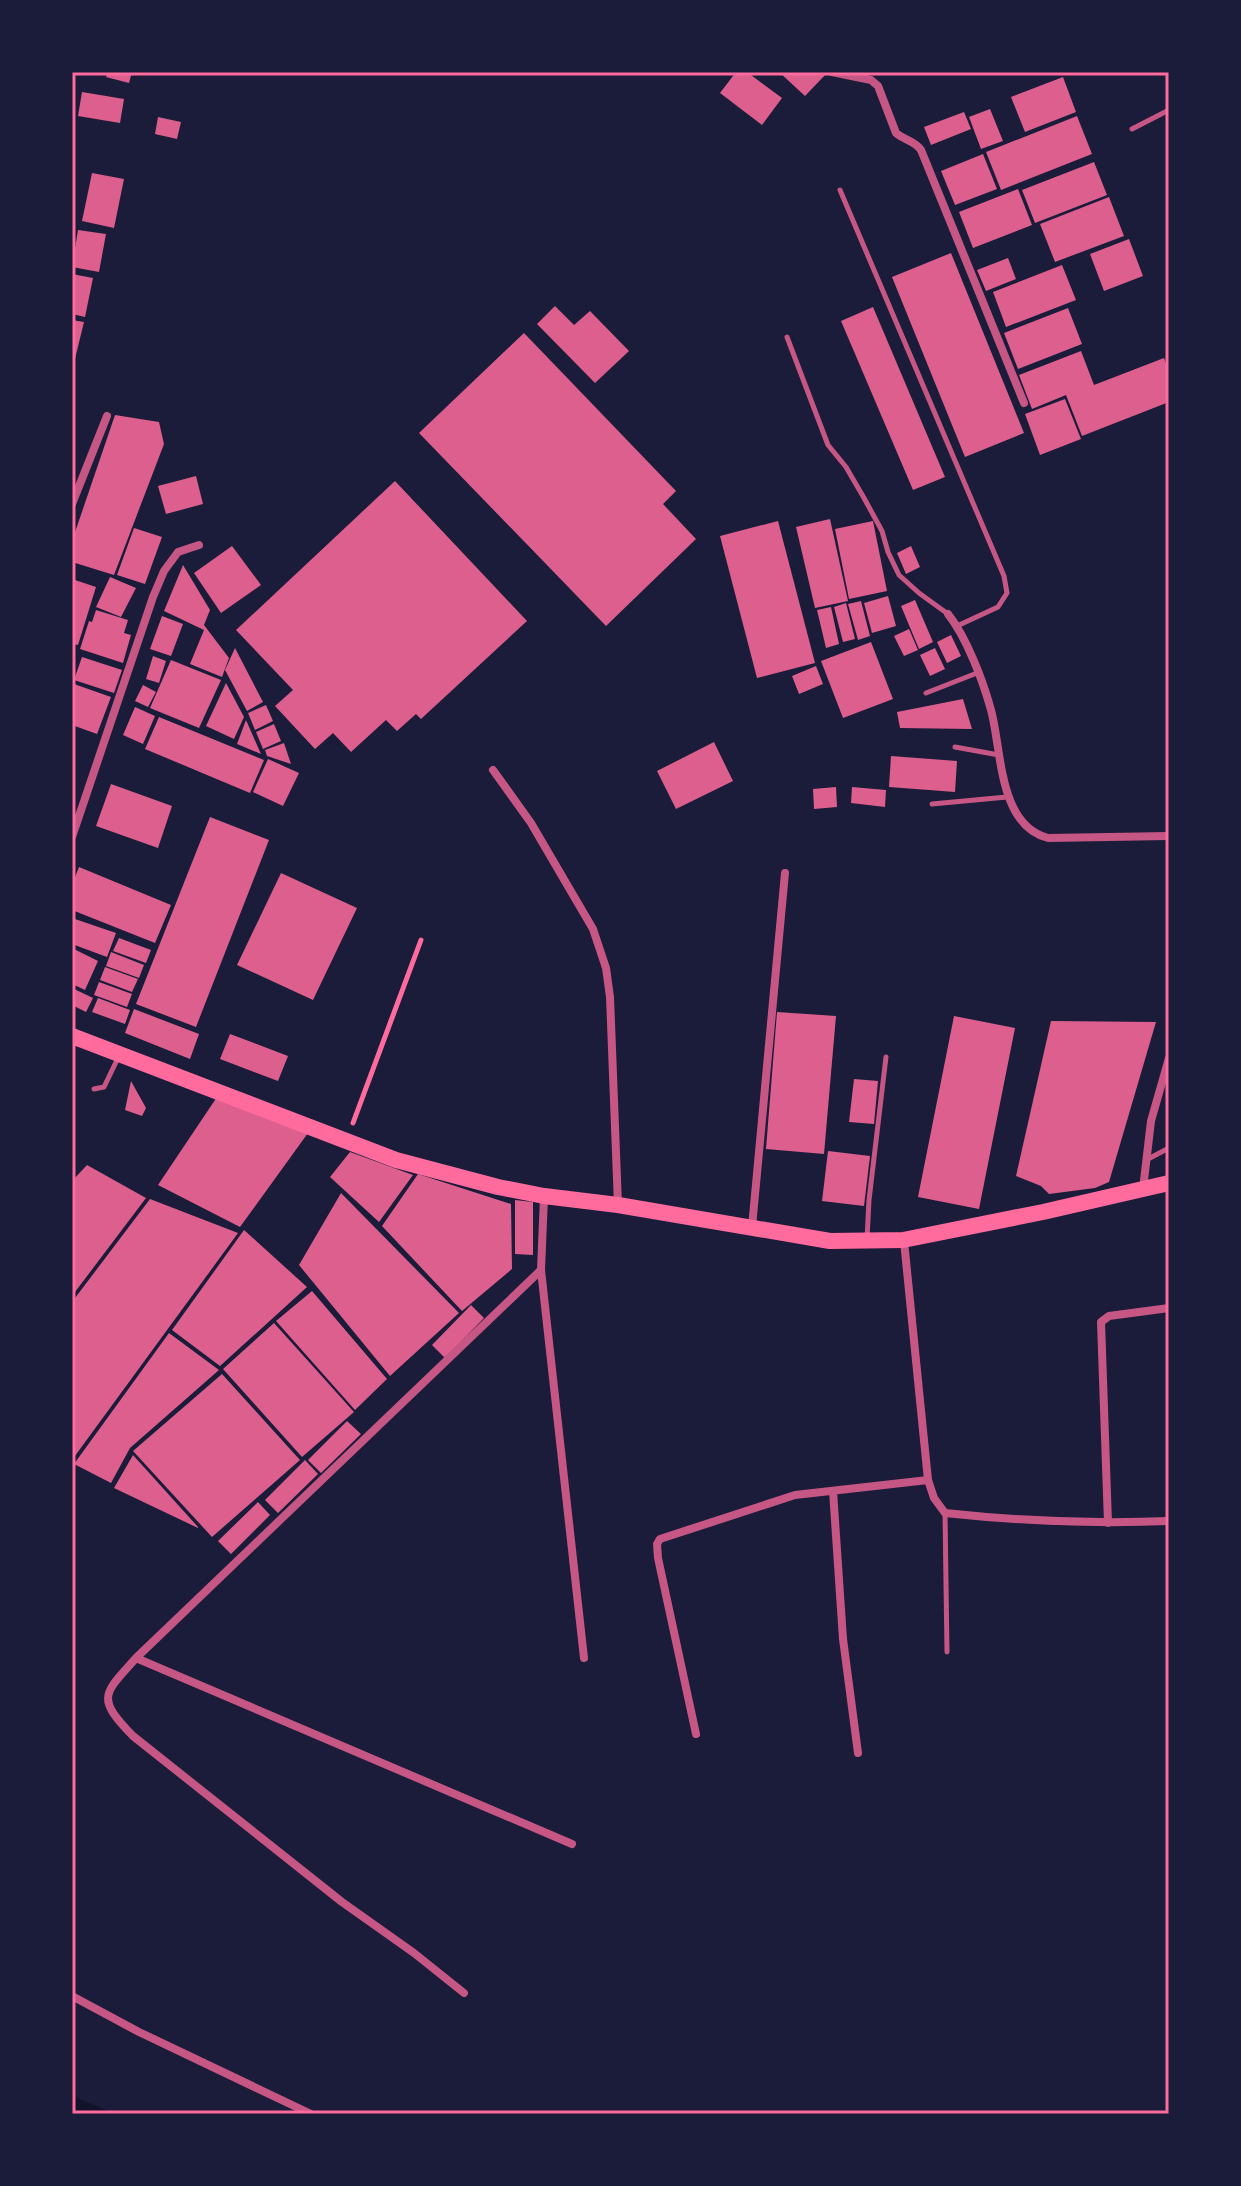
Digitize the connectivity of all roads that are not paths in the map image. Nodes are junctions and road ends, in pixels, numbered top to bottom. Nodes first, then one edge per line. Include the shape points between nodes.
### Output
1 (832, 72) edge
2 (1169, 110) edge
3 (1132, 129) dead end
4 (840, 190) dead end
5 (787, 337) dead end
6 (1024, 403) dead end
7 (107, 416) dead end
8 (72, 504) edge
9 (199, 545) dead end
10 (948, 614) joint
11 (957, 626) junction
12 (977, 673) junction
13 (926, 693) dead end
14 (955, 747) dead end
15 (1000, 755) junction
16 (493, 770) dead end
17 (1007, 797) junction
18 (932, 804) dead end
19 (1169, 836) edge
20 (72, 837) edge
21 (785, 873) dead end
22 (72, 1036) edge
23 (120, 1054) junction
24 (886, 1057) dead end
25 (1169, 1058) edge
26 (94, 1089) dead end
27 (1169, 1148) edge
28 (1147, 1159) junction
29 (1169, 1183) edge
30 (1143, 1189) junction
31 (544, 1196) junction
32 (618, 1205) junction
33 (752, 1228) junction
34 (867, 1240) junction
35 (903, 1240) junction
36 (541, 1270) junction
37 (1169, 1308) edge
38 (928, 1480) junction
39 (833, 1491) junction
40 (945, 1513) junction
41 (1169, 1521) edge
42 (1108, 1523) junction
43 (947, 1652) dead end
44 (136, 1658) junction
45 (584, 1658) dead end
46 (696, 1734) dead end
47 (858, 1753) dead end
48 (572, 1844) dead end
49 (464, 1993) dead end
50 (72, 1996) edge
51 (311, 2114) edge

1 - 6 street via 878,86 896,133 921,150
2 - 3 lane
4 - 11 lane via 1004,576 1007,593 998,607
5 - 10 lane via 828,445 864,498 899,575
7 - 8 street
9 - 20 street via 178,552 164,571
10 - 11 street
11 - 12 street
12 - 13 lane
12 - 15 street
14 - 15 lane
15 - 17 street
16 - 32 street via 572,891 606,968
17 - 18 lane
17 - 19 street via 1024,823 1048,838
21 - 33 street
22 - 23 main road
23 - 26 lane via 104,1087
23 - 31 main road via 396,1160
24 - 34 lane
25 - 28 street via 1151,1121
27 - 28 lane
28 - 30 street
29 - 30 main road
30 - 35 main road
31 - 32 main road
31 - 36 street
32 - 33 main road
33 - 34 main road via 830,1241
34 - 35 main road
35 - 38 street
36 - 44 street
36 - 45 street
37 - 42 street via 1109,1316 1101,1322
38 - 39 street
38 - 40 street
39 - 46 street via 795,1495 657,1544
39 - 47 street via 843,1639
40 - 42 street
40 - 43 lane
41 - 42 street
44 - 48 street
44 - 49 street via 108,1690 107,1703 115,1718 342,1902
50 - 51 street

